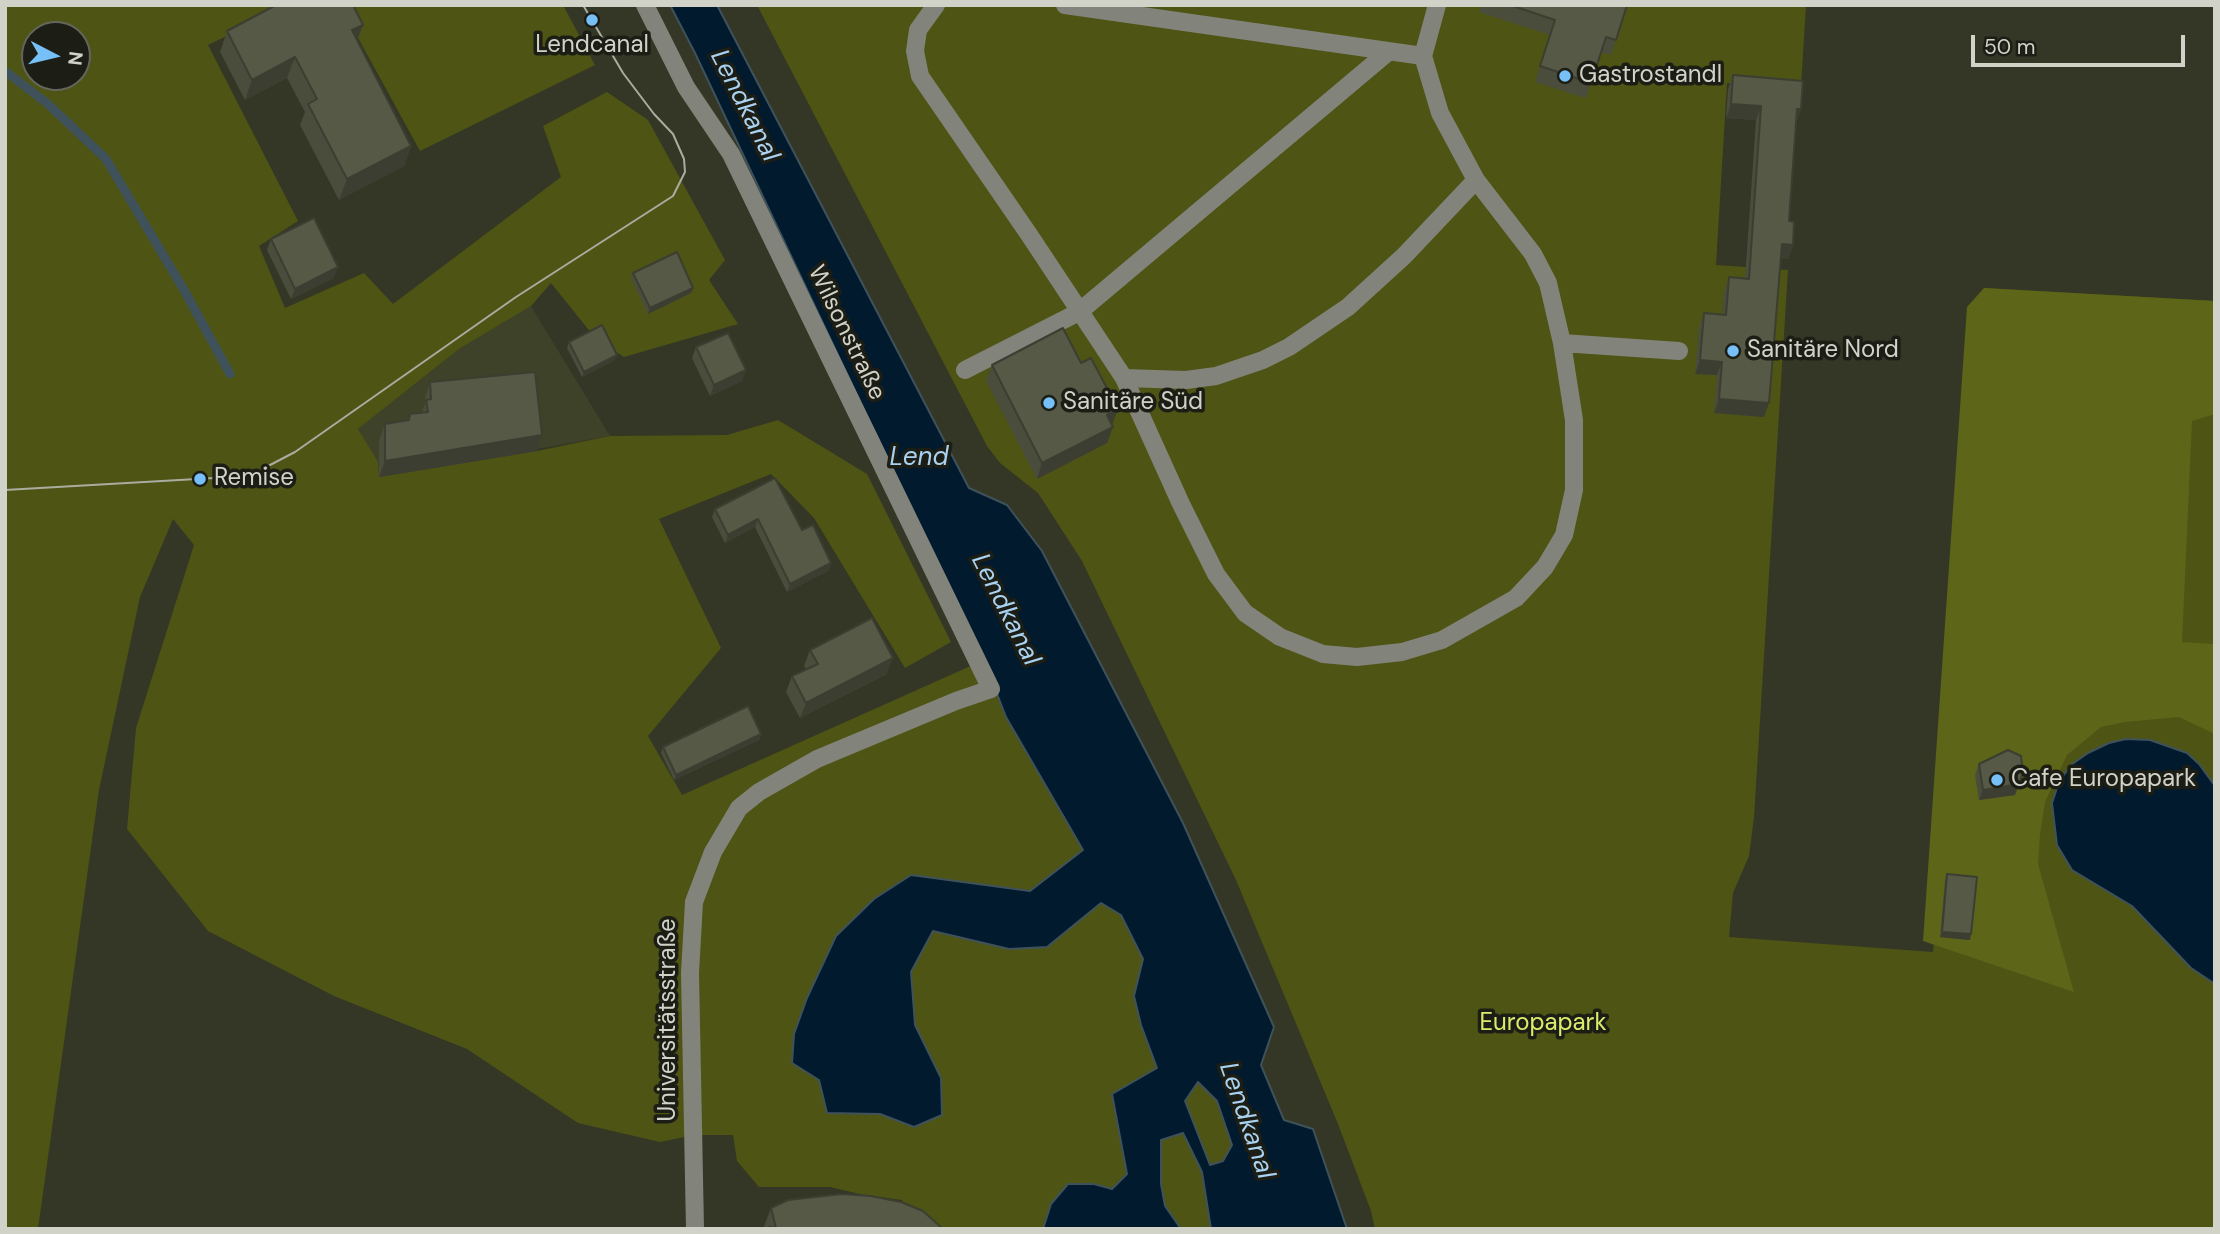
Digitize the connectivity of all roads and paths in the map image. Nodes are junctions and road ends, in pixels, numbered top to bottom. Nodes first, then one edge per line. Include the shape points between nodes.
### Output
1 (645, 5) edge
2 (936, 5) edge
3 (1065, 5) edge
4 (1437, 5) edge
5 (1388, 52) junction
6 (1423, 56) junction
7 (1476, 180) junction
8 (1079, 312) junction
9 (1562, 343) junction
10 (1679, 351) dead end
11 (965, 370) dead end
12 (1124, 378) junction
13 (991, 689) joint
14 (695, 1229) edge

1 - 13 street, Wilsonstraße via 686,87 732,154
2 - 8 street via 918,30 915,51 920,76
3 - 5 street
4 - 6 street
5 - 6 street
5 - 8 street
6 - 7 street via 1440,113
7 - 9 street via 1534,254 1548,283
7 - 12 street via 1348,307 1289,347 1216,376
8 - 11 street
8 - 12 street
9 - 10 street
9 - 12 street via 1574,420 1574,490 1564,534 1545,567 1516,598 1442,640 1402,652 1357,657 1323,654 1280,637 1245,613 1216,574
13 - 14 street, Universitätsstraße via 817,759 759,792 739,808 713,852 694,902 691,961

